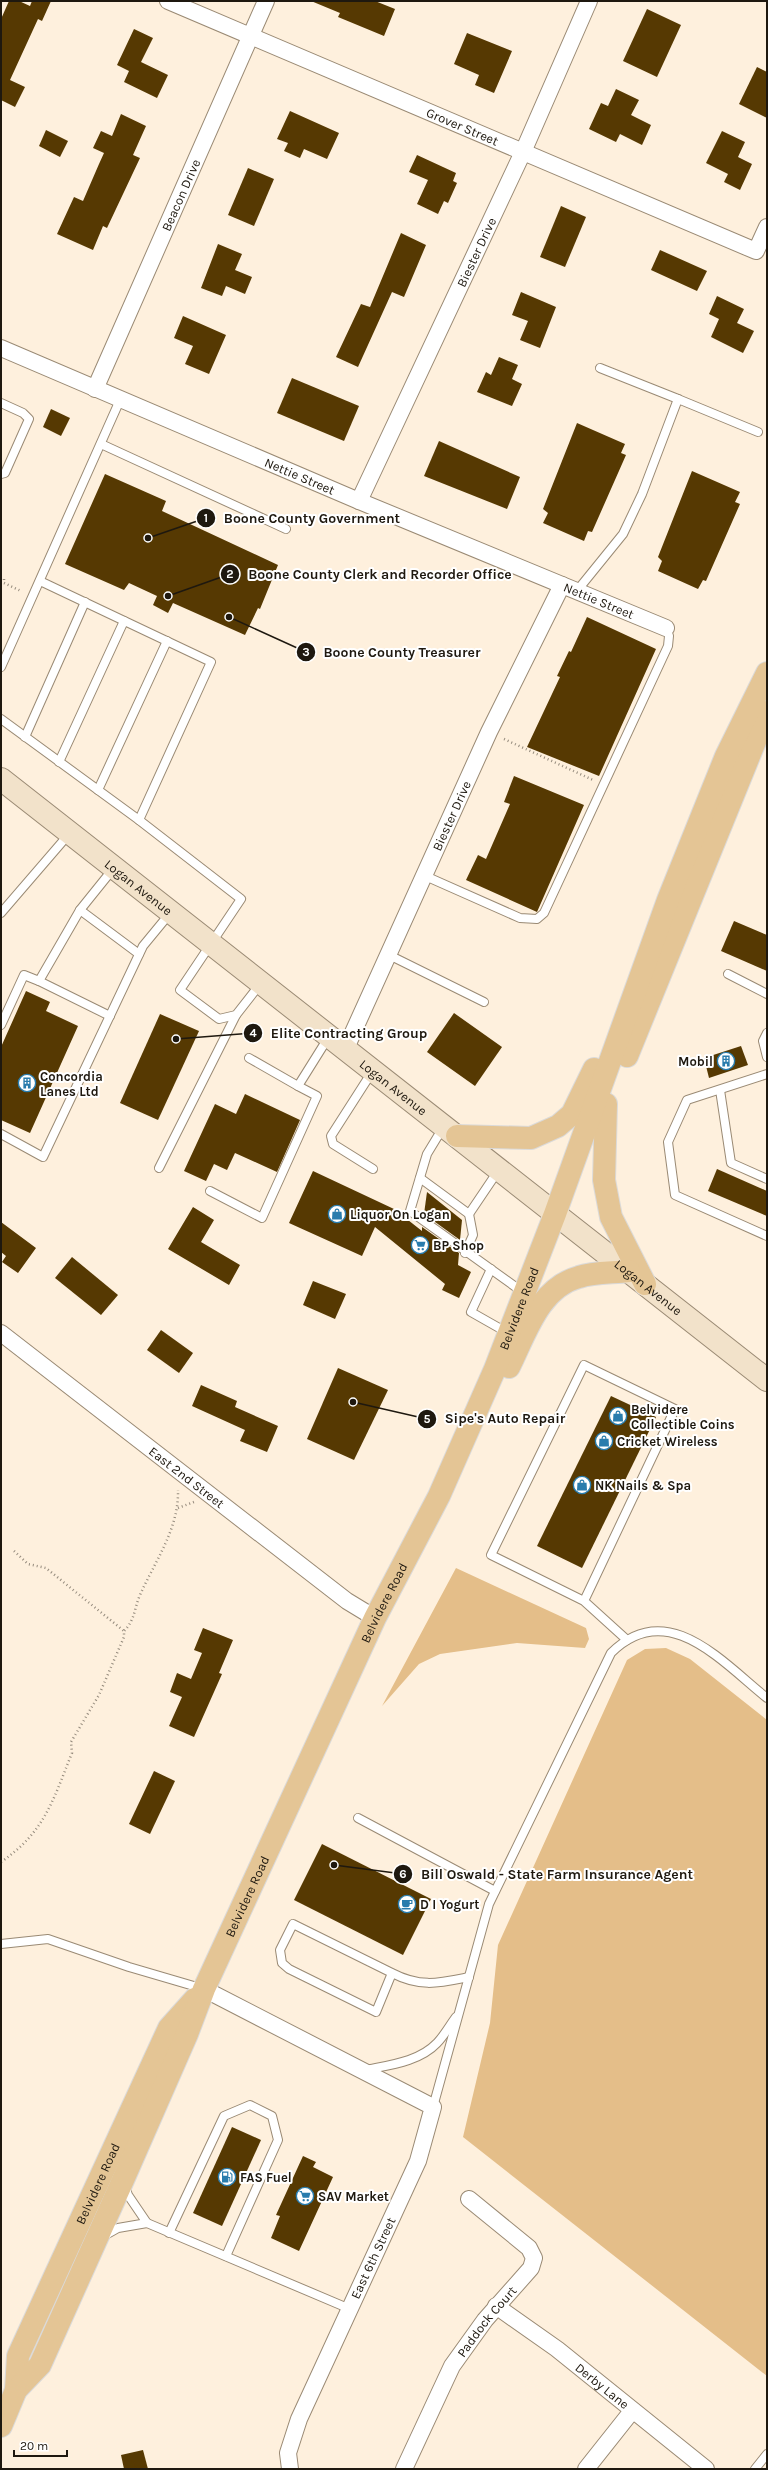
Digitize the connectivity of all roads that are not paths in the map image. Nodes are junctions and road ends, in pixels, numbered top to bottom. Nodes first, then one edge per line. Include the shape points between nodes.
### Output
1 (168, 1) edge
2 (266, 1) edge
3 (590, 1) edge
4 (250, 36) junction
5 (522, 152) junction
6 (767, 227) edge
7 (1, 348) edge
8 (600, 368) dead end
9 (95, 389) junction
10 (678, 399) junction
11 (120, 400) junction
12 (1, 403) edge
13 (758, 432) dead end
14 (101, 444) junction
15 (1, 474) edge
16 (359, 501) junction
17 (286, 529) dead end
18 (40, 581) junction
19 (569, 588) junction
20 (85, 602) junction
21 (124, 621) junction
22 (666, 628) joint
23 (167, 641) junction
24 (1, 667) edge
25 (767, 673) edge
26 (767, 712) edge
27 (2, 721) edge
28 (25, 737) junction
29 (59, 762) junction
30 (1, 779) edge
31 (98, 790) junction
32 (139, 820) junction
33 (70, 833) junction
34 (114, 868) junction
35 (423, 875) junction
36 (80, 910) junction
37 (171, 912) junction
38 (1, 913) edge
39 (211, 943) junction
40 (139, 954) junction
41 (388, 954) junction
42 (728, 974) dead end
43 (39, 981) junction
44 (262, 983) junction
45 (767, 994) edge
46 (484, 1002) dead end
47 (236, 1015) junction
48 (110, 1016) junction
49 (1, 1025) edge
50 (622, 1026) junction
51 (767, 1033) edge
52 (338, 1042) junction
53 (767, 1057) edge
54 (249, 1058) dead end
55 (373, 1070) junction
56 (767, 1074) edge
57 (298, 1086) junction
58 (720, 1090) junction
59 (606, 1104) junction
60 (451, 1131) junction
61 (1, 1134) edge
62 (159, 1168) dead end
63 (373, 1169) dead end
64 (499, 1169) junction
65 (420, 1178) junction
66 (767, 1179) edge
67 (210, 1192) dead end
68 (469, 1214) junction
69 (555, 1214) junction
70 (767, 1236) edge
71 (465, 1253) junction
72 (491, 1268) junction
73 (637, 1278) junction
74 (524, 1293) junction
75 (1, 1333) edge
76 (509, 1333) junction
77 (766, 1377) edge
78 (476, 1413) junction
79 (584, 1601) junction
80 (375, 1618) junction
81 (627, 1640) junction
82 (767, 1698) edge
83 (358, 1818) dead end
84 (495, 1891) junction
85 (1, 1944) edge
86 (392, 1973) junction
87 (469, 1977) junction
88 (204, 1989) junction
89 (460, 2012) junction
90 (361, 2070) junction
91 (433, 2107) junction
92 (123, 2180) junction
93 (469, 2199) dead end
94 (148, 2223) junction
95 (170, 2233) junction
96 (96, 2241) junction
97 (226, 2256) junction
98 (496, 2306) junction
99 (350, 2309) junction
100 (10, 2393) edge
101 (632, 2411) junction
102 (1, 2426) edge
103 (767, 2454) edge
104 (703, 2468) edge
105 (290, 2469) edge
106 (404, 2469) edge
107 (586, 2469) edge
108 (755, 2469) edge

1 - 4 street, Grover Street
2 - 4 street, Beacon Drive
3 - 5 street, Biester Drive
4 - 5 street, Grover Street
4 - 9 street, Beacon Drive
5 - 6 street, Grover Street via 756,251
5 - 16 street, Biester Drive
7 - 9 street, Nettie Street
8 - 10 lane
9 - 11 street, Nettie Street
10 - 13 lane
10 - 19 lane via 642,494 623,534
11 - 14 lane
11 - 16 street, Nettie Street
12 - 15 lane via 23,413 29,419 5,473
14 - 17 lane
14 - 18 lane
16 - 19 street, Nettie Street
18 - 20 lane
18 - 24 lane
19 - 22 street, Nettie Street
19 - 35 street, Biester Drive via 489,732
20 - 21 lane
20 - 28 lane
21 - 23 lane
21 - 29 lane
22 - 35 lane via 669,636 668,646 544,914 537,919 520,918
23 - 31 lane
23 - 32 lane via 211,662
25 - 50 main road via 723,763 668,900
26 - 59 main road
27 - 28 lane
28 - 29 lane
29 - 31 lane
30 - 33 main road, Logan Avenue
31 - 32 lane
32 - 39 lane via 241,899
33 - 34 main road, Logan Avenue
33 - 38 lane
34 - 36 lane
34 - 37 main road, Logan Avenue
35 - 41 street, Biester Drive
36 - 40 lane
36 - 43 lane
37 - 39 main road, Logan Avenue
37 - 40 lane
39 - 44 main road, Logan Avenue
39 - 47 lane via 180,990 220,1019
40 - 48 lane
41 - 46 lane
41 - 52 street, Biester Drive
42 - 45 lane
43 - 48 lane
43 - 49 lane via 24,975
44 - 47 lane
44 - 52 main road, Logan Avenue
47 - 62 lane
48 - 61 lane via 43,1158
50 - 60 main road via 601,1054 572,1114 558,1126 531,1138
50 - 69 main road
51 - 53 lane via 763,1041
52 - 55 main road, Logan Avenue
52 - 57 lane
54 - 57 lane
55 - 60 main road, Logan Avenue
55 - 63 lane via 331,1136 333,1144
56 - 58 lane
57 - 67 lane via 317,1096 262,1218
58 - 66 lane via 731,1163
58 - 70 lane via 687,1100 668,1142 675,1195
59 - 69 main road
59 - 73 main road via 604,1180 611,1217
60 - 64 main road, Logan Avenue
60 - 65 lane via 427,1154
64 - 68 lane
64 - 69 main road, Logan Avenue
65 - 68 lane
65 - 71 lane via 410,1211
68 - 71 lane via 473,1235
69 - 73 main road, Logan Avenue
69 - 74 main road, Belvidere Road
71 - 72 lane
72 - 74 lane
72 - 76 lane via 471,1312
73 - 77 main road, Logan Avenue
73 - 78 main road via 579,1277 554,1288 539,1307 505,1376
74 - 76 main road, Belvidere Road
75 - 80 street, East 2nd Street via 346,1601
76 - 78 main road, Belvidere Road
78 - 80 main road, Belvidere Road via 439,1496
79 - 79 lane via 491,1555 584,1365 675,1409
79 - 81 lane
80 - 88 main road, Belvidere Road
81 - 82 lane via 636,1634 653,1630 666,1630 684,1635
81 - 84 lane via 611,1653
83 - 84 lane
84 - 87 lane
85 - 88 lane via 48,1939
86 - 86 lane via 293,1924 280,1950 282,1963 289,1969 376,2012
86 - 87 lane via 421,1984
87 - 89 lane
88 - 90 street
88 - 92 main road, Belvidere Road
88 - 100 main road, Belvidere Road via 169,2028 18,2356
89 - 90 lane via 438,2043 427,2051 409,2060
89 - 91 lane
90 - 91 street
91 - 99 street, East 6th Street via 418,2161
92 - 94 lane via 128,2195
92 - 96 main road, Belvidere Road
93 - 98 street, Paddock Court via 529,2248 534,2258 531,2268
94 - 95 lane
94 - 96 lane via 118,2228
95 - 97 lane
95 - 97 lane via 224,2116 250,2105 272,2116 278,2140
96 - 100 main road, Belvidere Road via 40,2365
97 - 99 lane
98 - 101 street, Derby Lane via 557,2349
98 - 106 street, Paddock Court via 452,2366
99 - 105 street, East 6th Street via 300,2419 288,2453
100 - 102 main road, Belvidere Road
101 - 104 street, Derby Lane
101 - 107 street
103 - 108 lane

